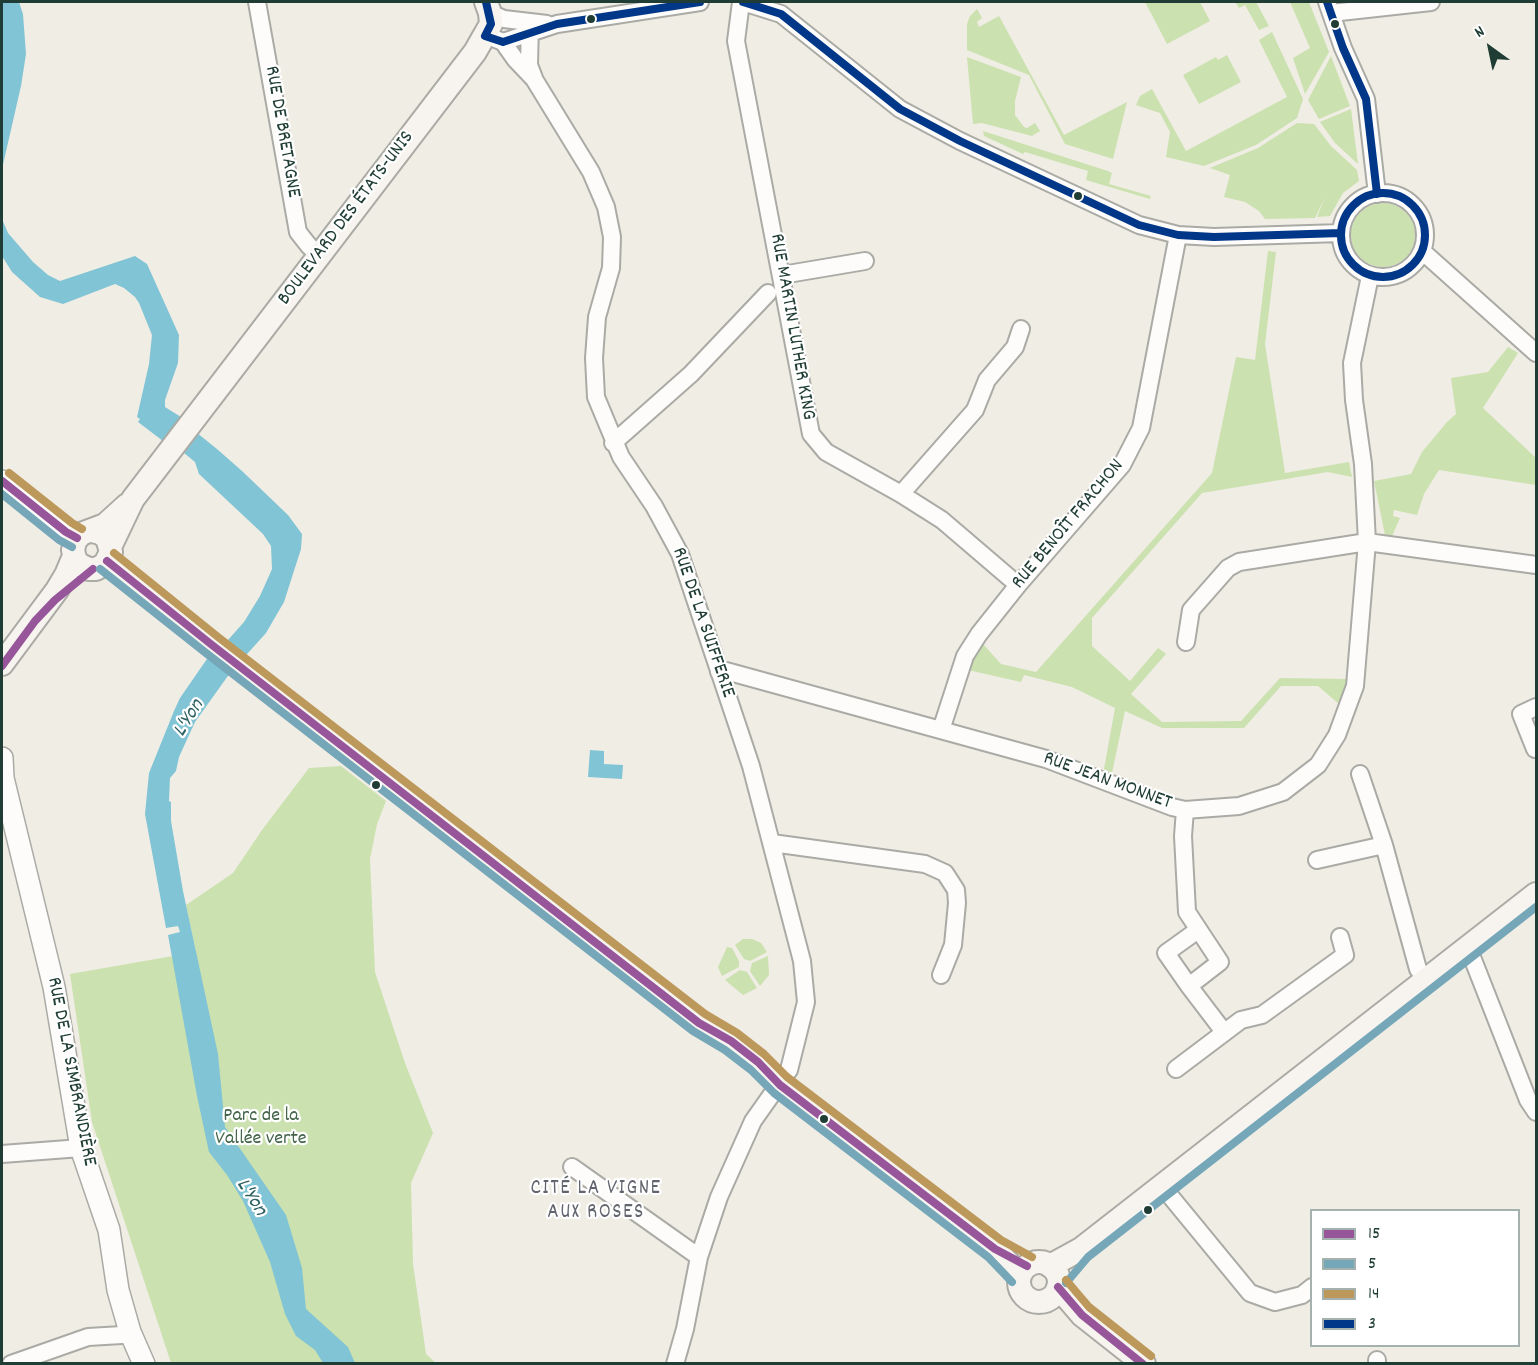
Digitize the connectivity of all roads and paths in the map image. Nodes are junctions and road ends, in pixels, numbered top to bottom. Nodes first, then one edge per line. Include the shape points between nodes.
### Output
1 (257, 2) edge
2 (700, 2) edge
3 (742, 2) edge
4 (1431, 2) edge
5 (488, 7) edge
6 (1330, 7) edge
7 (530, 28) junction
8 (494, 39) junction
9 (534, 79) junction
10 (1377, 194) junction
11 (1341, 233) junction
12 (1178, 235) junction
13 (1422, 250) junction
14 (319, 255) junction
15 (865, 261) dead end
16 (782, 275) junction
17 (1370, 276) junction
18 (768, 293) dead end
19 (1021, 329) dead end
20 (1536, 353) edge
21 (613, 443) junction
22 (2, 481) edge
23 (901, 494) junction
24 (133, 500) junction
25 (81, 542) junction
26 (1366, 542) junction
27 (104, 558) junction
28 (1536, 565) edge
29 (1018, 585) junction
30 (35, 621) junction
31 (1186, 642) dead end
32 (2, 664) edge
33 (719, 672) junction
34 (1536, 707) edge
35 (941, 730) junction
36 (1536, 748) edge
37 (2, 770) edge
38 (1360, 774) dead end
39 (1185, 810) junction
40 (772, 843) junction
41 (1384, 845) junction
42 (1317, 860) dead end
43 (1536, 894) edge
44 (1198, 930) junction
45 (1340, 937) dead end
46 (1468, 947) junction
47 (941, 975) dead end
48 (1426, 980) junction
49 (1189, 986) junction
50 (1224, 1032) junction
51 (1176, 1069) dead end
52 (780, 1086) junction
53 (1536, 1112) edge
54 (81, 1148) junction
55 (2, 1154) edge
56 (572, 1167) dead end
57 (1162, 1186) junction
58 (699, 1257) junction
59 (1024, 1270) junction
60 (1053, 1282) junction
61 (1310, 1288) edge
62 (130, 1332) junction
63 (11, 1364) edge
64 (144, 1364) edge
65 (675, 1364) edge
66 (1144, 1364) edge

1 - 14 street, RUE DE BRETAGNE via 298,232
2 - 7 street
3 - 12 street via 781,14 900,110 1139,225
3 - 16 street, RUE MARTIN LUTHER KING via 736,40
4 - 6 street
5 - 7 street via 504,19
5 - 8 main road, BOULEVARD DES ÉTATS-UNIS
6 - 10 street via 1366,99
7 - 8 street
7 - 9 street, RUE DE LA SUIFFERIE via 529,64
8 - 9 street, RUE DE LA SUIFFERIE
8 - 14 main road, BOULEVARD DES ÉTATS-UNIS via 475,52
9 - 21 street, RUE DE LA SUIFFERIE via 591,172 606,207 612,237 611,268 597,317 594,358 596,397
10 - 11 street via 1352,207
10 - 13 street via 1389,194 1412,205 1424,226
11 - 12 street
11 - 17 street via 1348,259
12 - 29 street, RUE BENOÎT FRACHON via 1141,428 1122,465
13 - 17 street via 1401,273
13 - 20 street
14 - 24 main road, BOULEVARD DES ÉTATS-UNIS
15 - 16 street
16 - 23 street, RUE MARTIN LUTHER KING via 811,434 826,452
17 - 26 street, RUE JEAN MONNET via 1352,363 1363,464
18 - 21 street via 691,374
19 - 23 street via 1015,347 987,380 975,410
21 - 33 street, RUE DE LA SUIFFERIE via 680,554
22 - 25 street
23 - 29 street, RUE MARTIN LUTHER KING via 942,520
24 - 25 main road
24 - 27 main road
25 - 27 main road via 104,535
25 - 27 main road via 80,565
25 - 30 main road via 66,575
26 - 28 street
26 - 31 street via 1239,562 1228,568 1191,610
26 - 39 street, RUE JEAN MONNET via 1355,686 1337,735 1318,765 1283,792 1239,806
27 - 30 main road
27 - 52 main road via 699,1023 758,1062
29 - 35 street, RUE BENOÎT FRACHON via 965,656
30 - 32 main road
33 - 35 street, RUE JEAN MONNET
33 - 40 street, RUE DE LA SUIFFERIE via 751,765
34 - 36 street via 1521,714
35 - 39 street, RUE JEAN MONNET via 1046,759
37 - 54 street, RUE DE LA SIMBRANDIÈRE via 54,987
38 - 41 street
39 - 44 street via 1187,912
40 - 47 street via 925,864 945,873 956,890 957,903 953,945
40 - 52 street, RUE DE LA SUIFFERIE via 802,961 806,1002 789,1070
41 - 42 street
41 - 48 street via 1418,969
43 - 46 main road
44 - 49 street via 1220,962
44 - 49 street via 1166,953
45 - 50 street via 1345,955 1262,1015 1241,1020
46 - 48 main road
46 - 53 street
48 - 57 main road
49 - 50 street
50 - 51 street
52 - 58 street, RUE DE LA SUIFFERIE via 753,1121 719,1197
52 - 59 main road
54 - 55 street
54 - 62 street, RUE DE LA SIMBRANDIÈRE via 109,1230 118,1290
56 - 58 street
57 - 60 main road via 1081,1249
57 - 61 street via 1250,1293 1275,1302 1302,1295
58 - 65 street, RUE DE LA SUIFFERIE via 686,1329
59 - 60 main road via 1038,1262
59 - 60 main road via 1019,1287 1026,1297 1037,1302
60 - 66 main road via 1082,1315
62 - 63 street via 88,1337
62 - 64 street, RUE DE LA SIMBRANDIÈRE

